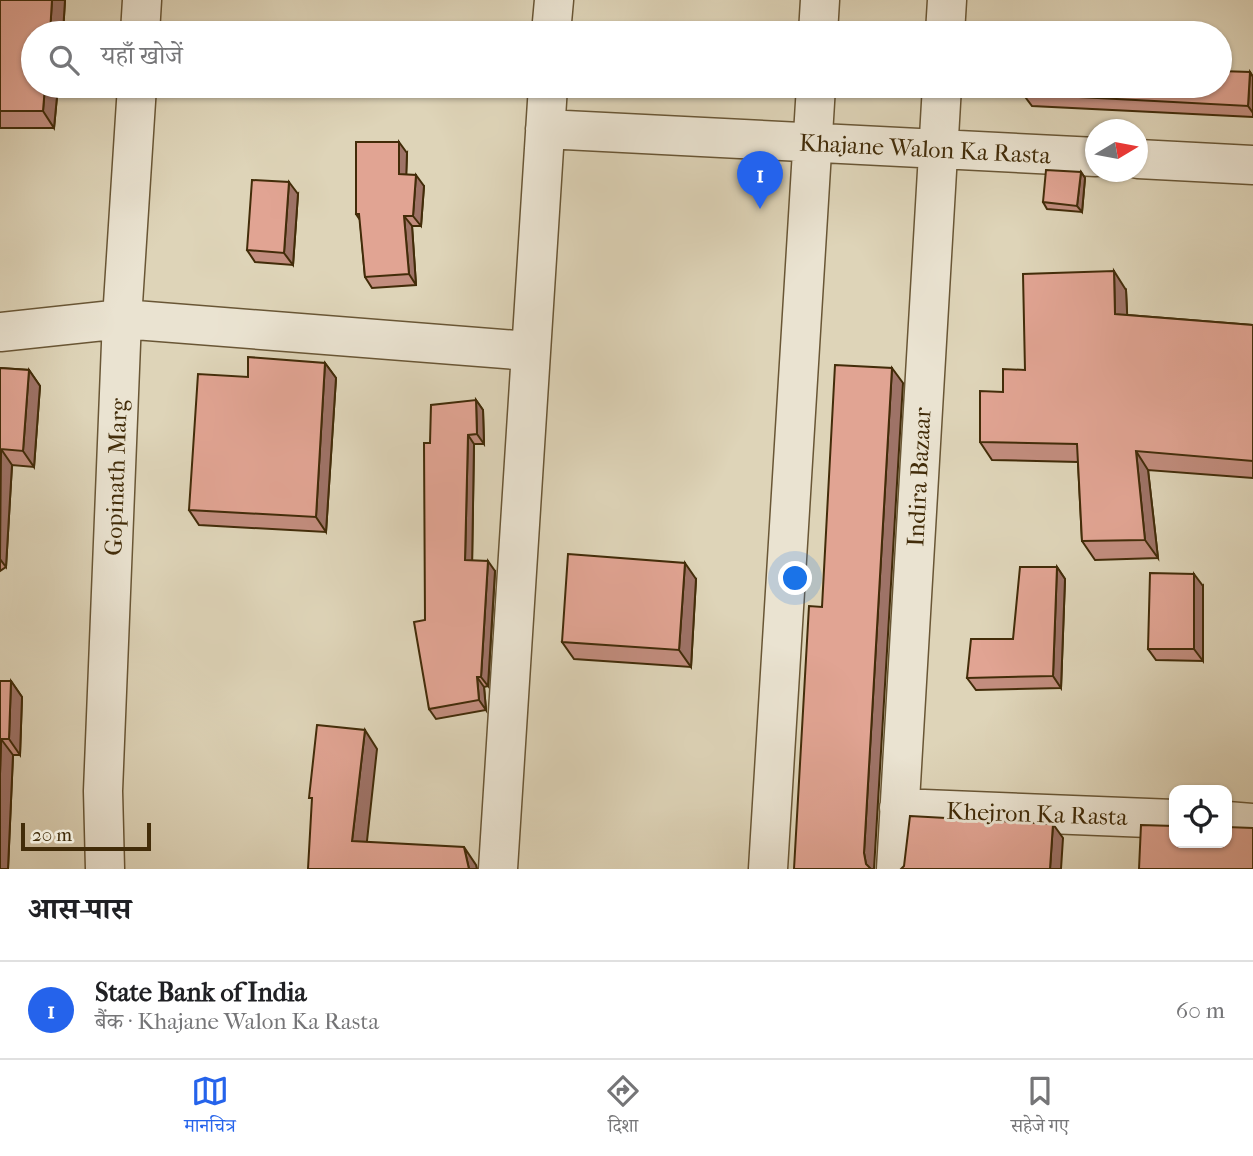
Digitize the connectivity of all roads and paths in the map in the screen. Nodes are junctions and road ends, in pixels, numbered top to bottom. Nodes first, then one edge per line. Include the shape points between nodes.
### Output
1 (142, 0) edge
2 (554, 0) edge
3 (820, 0) edge
4 (947, 0) edge
5 (141, 21) edge
6 (552, 21) edge
7 (819, 21) edge
8 (946, 21) edge
9 (136, 98) edge
10 (547, 98) edge
11 (815, 98) edge
12 (941, 98) edge
13 (545, 129) junction
14 (813, 143) junction
15 (937, 150) junction
16 (1085, 157) edge
17 (1148, 159) edge
18 (1253, 164) edge
19 (122, 319) junction
20 (0, 332) edge
21 (530, 351) junction
22 (900, 808) junction
23 (1169, 819) edge
24 (1232, 821) edge
25 (1253, 822) edge
26 (105, 869) edge
27 (498, 869) edge
28 (768, 869) edge
29 (896, 869) edge

1 - 5 street
2 - 6 street
3 - 7 street
4 - 8 street
9 - 19 street, Gopinath Marg
10 - 13 street
11 - 14 street
12 - 15 street, Indira Bazaar
13 - 14 street, Khajane Walon Ka Rasta
13 - 21 street
14 - 15 street, Khajane Walon Ka Rasta
14 - 28 street
15 - 16 street, Khajane Walon Ka Rasta
15 - 22 street, Indira Bazaar
17 - 18 street
19 - 20 street
19 - 21 street
19 - 26 street, Gopinath Marg via 103,791
21 - 27 street
22 - 23 street, Khejron Ka Rasta
22 - 29 street, Indira Bazaar
24 - 25 street

